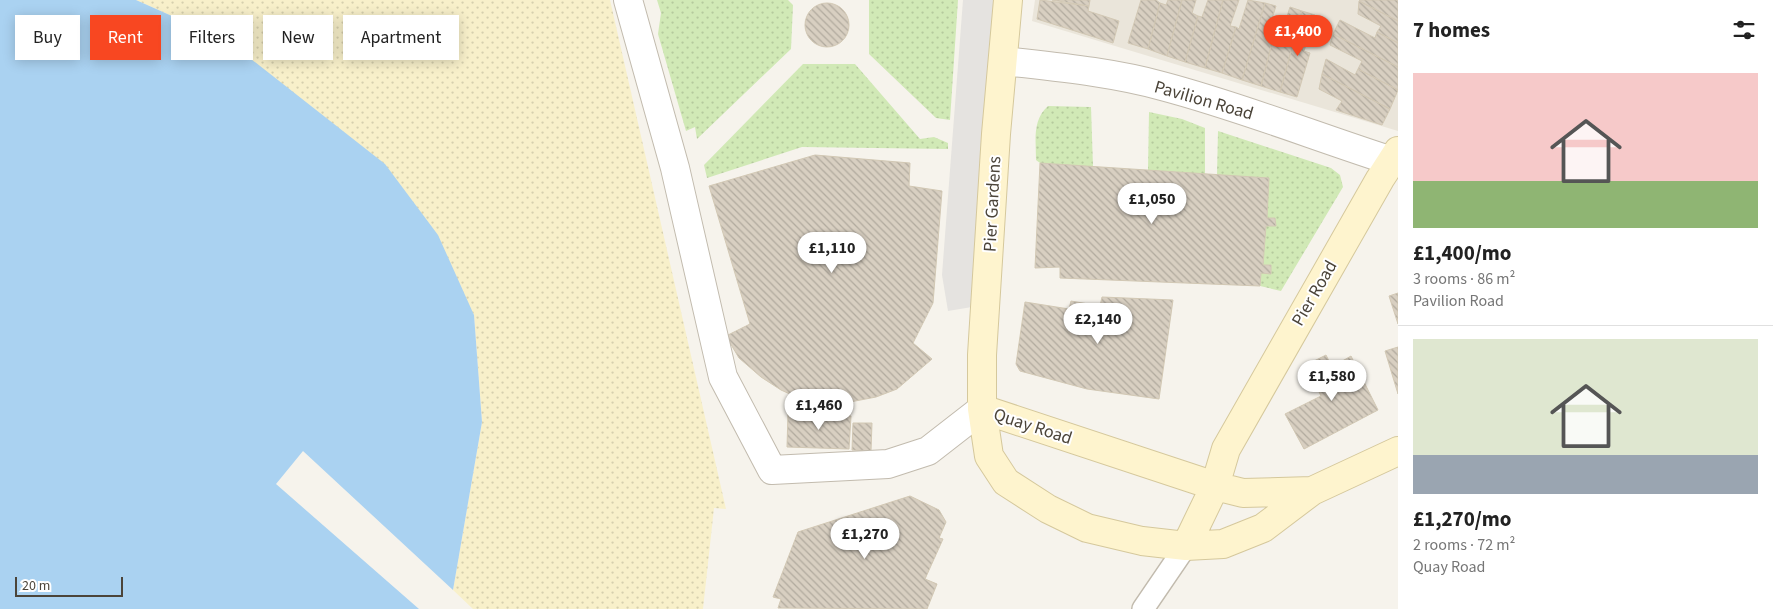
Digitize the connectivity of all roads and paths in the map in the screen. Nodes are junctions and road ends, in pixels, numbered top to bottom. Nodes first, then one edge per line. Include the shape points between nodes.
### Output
1 (628, 0) edge
2 (1008, 0) edge
3 (1004, 61) junction
4 (1396, 158) edge
5 (982, 409) junction
6 (1398, 450) edge
7 (1214, 486) junction
8 (1312, 492) junction
9 (1186, 546) junction
10 (1143, 609) edge

1 - 5 street via 675,168 723,377 772,470 888,464 928,451
2 - 3 street, Pier Gardens
3 - 4 street, Pavilion Road via 1110,75 1161,86
3 - 5 street, Pier Gardens via 996,134 982,355
4 - 7 street, Pier Road via 1226,449
5 - 7 street, Quay Road
5 - 9 street, Quay Road via 989,456 1006,482 1048,509 1087,528 1142,542
6 - 8 street, Quay Road
7 - 8 street, Quay Road via 1243,493
7 - 9 street, Pier Road
8 - 9 street, Quay Road via 1263,528 1223,544
9 - 10 lane

